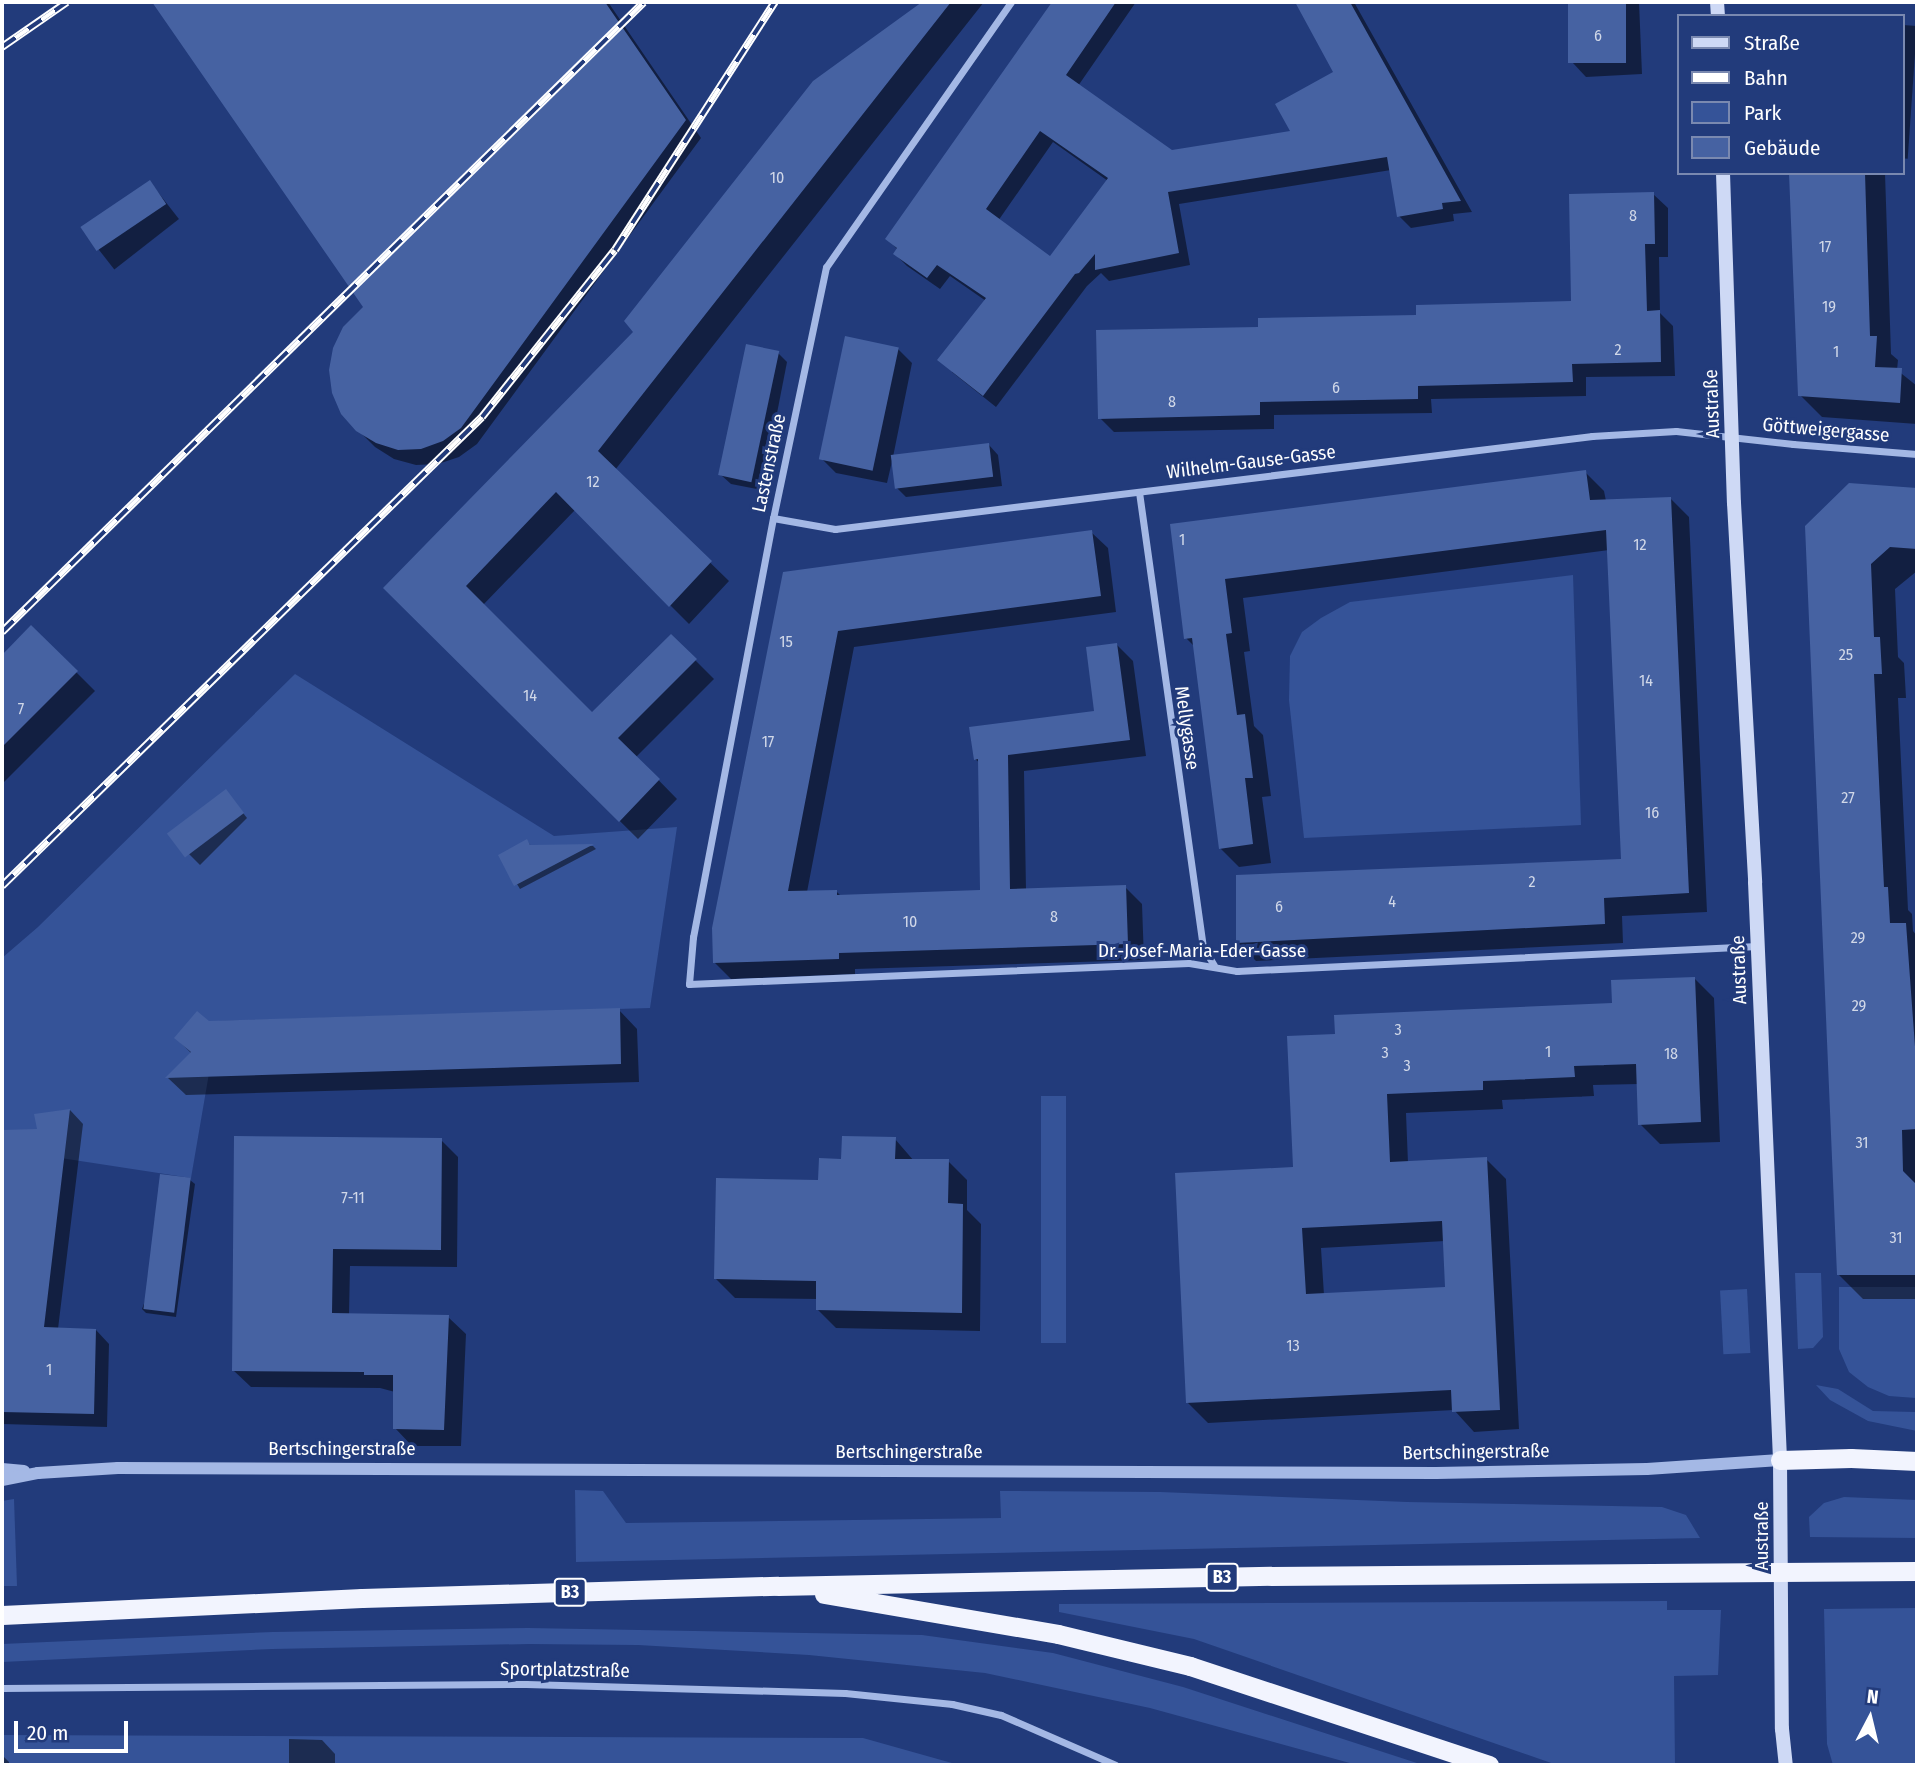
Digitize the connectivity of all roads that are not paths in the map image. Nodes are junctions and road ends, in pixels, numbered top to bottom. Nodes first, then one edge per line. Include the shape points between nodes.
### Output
1 (1011, 2) edge
2 (1723, 175) edge
3 (1733, 438) junction
4 (1917, 453) edge
5 (1139, 492) junction
6 (773, 518) junction
7 (1757, 946) junction
8 (1214, 965) junction
9 (689, 984) joint
10 (1780, 1460) junction
11 (1917, 1461) edge
12 (2, 1469) edge
13 (38, 1473) junction
14 (2, 1480) edge
15 (1917, 1572) edge
16 (778, 1586) junction
17 (2, 1615) edge
18 (2, 1688) edge
19 (1116, 1765) edge
20 (1489, 1765) edge
21 (1786, 1765) edge

1 - 6 street, Lastenstraße via 826,267
2 - 3 main road, Austraße
3 - 4 street, Göttweigergasse
3 - 5 street, Wilhelm-Gause-Gasse via 1675,430 1591,436
3 - 7 main road, Austraße
5 - 6 street, Wilhelm-Gause-Gasse via 835,529
5 - 8 street, Mellygasse via 1203,947
6 - 9 street, Lastenstraße via 692,937
7 - 8 street, Dr.-Josef-Maria-Eder-Gasse via 1237,971
7 - 10 main road, Austraße
8 - 9 street, Dr.-Josef-Maria-Eder-Gasse
10 - 11 highway
10 - 13 street, Bertschingerstraße via 1647,1469 1436,1473 418,1468 118,1468
10 - 21 main road, Austraße
12 - 13 street, Bertschingerstraße
13 - 14 street, Bertschingerstraße
15 - 16 highway, B3 via 1271,1576
16 - 17 highway, B3 via 362,1598
16 - 20 highway, B3 via 1058,1634 1190,1666
18 - 19 street, Sportplatzstraße via 526,1684 845,1693 952,1704 1000,1715

